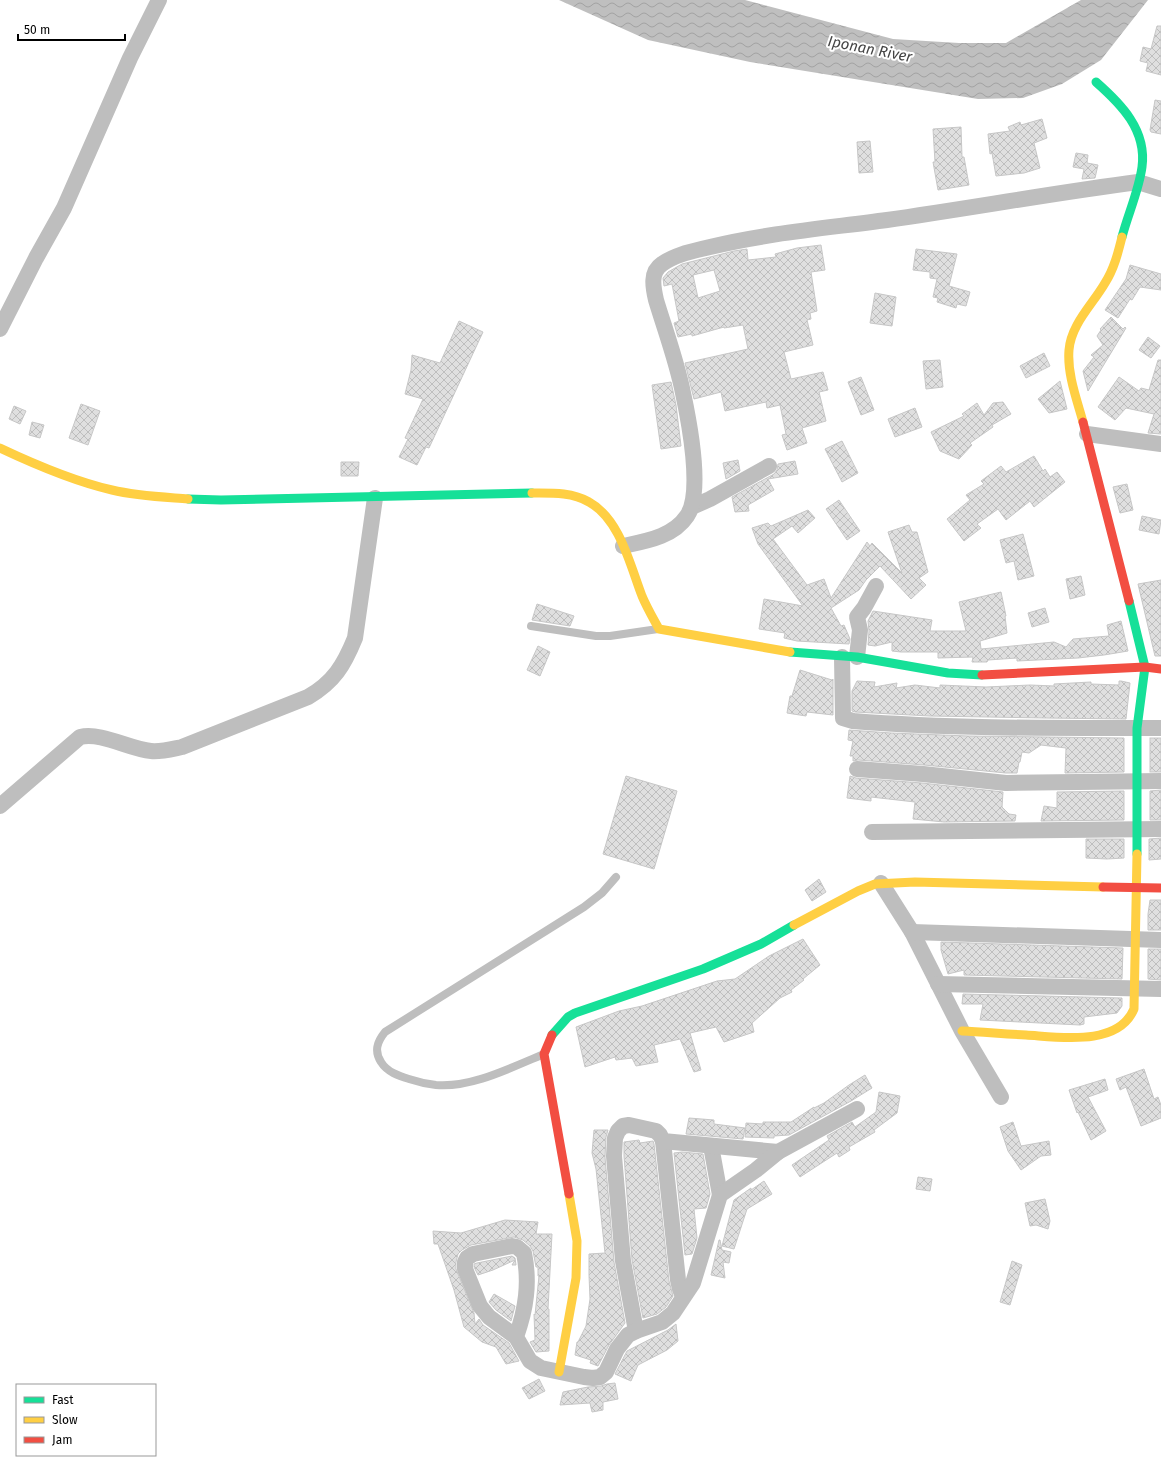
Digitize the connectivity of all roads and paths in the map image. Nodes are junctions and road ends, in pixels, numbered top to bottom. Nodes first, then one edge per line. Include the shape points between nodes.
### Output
1 (159, 0) edge
2 (1096, 82) dead end
3 (1138, 182) junction
4 (1161, 189) edge
5 (0, 329) edge
6 (1087, 434) junction
7 (1161, 444) edge
8 (0, 448) edge
9 (769, 466) dead end
10 (375, 498) junction
11 (692, 507) junction
12 (623, 546) junction
13 (876, 586) dead end
14 (531, 626) dead end
15 (659, 629) junction
16 (850, 657) junction
17 (1145, 667) junction
18 (1161, 669) edge
19 (1137, 728) junction
20 (1161, 728) edge
21 (857, 769) dead end
22 (1137, 781) junction
23 (1161, 781) edge
24 (0, 806) edge
25 (1161, 829) edge
26 (1137, 830) junction
27 (872, 832) dead end
28 (616, 876) dead end
29 (881, 883) junction
30 (1136, 888) junction
31 (1161, 888) edge
32 (912, 932) junction
33 (1135, 940) junction
34 (1161, 940) edge
35 (938, 984) junction
36 (1135, 988) junction
37 (1161, 989) edge
38 (962, 1031) junction
39 (544, 1054) junction
40 (1001, 1097) dead end
41 (857, 1109) dead end
42 (663, 1141) junction
43 (711, 1146) junction
44 (778, 1152) junction
45 (720, 1195) junction
46 (683, 1296) junction
47 (636, 1331) junction
48 (516, 1337) junction
49 (559, 1372) junction

1 - 5 street via 130,58 64,208
2 - 3 street via 1124,108 1138,132 1143,154
3 - 4 street
3 - 6 street via 1107,281 1076,325 1069,348 1071,375
3 - 11 street via 760,237 682,254 662,263 654,273 653,285 683,392 689,424 694,467
6 - 7 street
6 - 17 street
8 - 10 street via 82,481 128,493 220,500
9 - 11 street
10 - 12 street via 527,493 573,496 590,501 601,509 612,522
10 - 24 street via 355,638 338,673 321,690 182,748 152,751 100,738 80,737
11 - 12 street via 678,526 668,533 651,540
12 - 15 street via 647,609
13 - 16 street via 857,617 860,630
14 - 15 lane via 596,636
15 - 16 street via 796,653
16 - 17 street via 948,673 985,675
16 - 19 street via 843,718 853,721 998,727
17 - 18 street
17 - 19 street
19 - 20 street
19 - 22 street
21 - 22 street via 1006,783
22 - 23 street
22 - 26 street
25 - 26 street
26 - 27 street
26 - 30 street
28 - 39 lane via 602,893 584,907 385,1032 377,1049 377,1056 389,1070 421,1083 436,1085 452,1085 496,1074
29 - 30 street
29 - 32 street
29 - 39 street via 858,891 761,944 703,969 575,1013 554,1032
30 - 31 street
30 - 33 street
32 - 33 street
32 - 35 street
33 - 34 street
33 - 36 street
35 - 36 street
35 - 38 street
36 - 37 street
36 - 38 street via 1133,1015 1120,1026 1097,1036 1073,1038
38 - 40 street
39 - 49 street via 577,1241 576,1278
41 - 44 street
42 - 43 street
42 - 46 street via 678,1280
42 - 47 street via 656,1131 629,1125 623,1126 615,1138 614,1156 623,1261
43 - 44 street
43 - 45 street
44 - 45 street
45 - 46 street via 693,1283
46 - 47 street via 668,1318
47 - 49 street via 623,1340 606,1372 600,1377
48 - 48 street via 526,1302 524,1253 512,1246 473,1254 467,1258 465,1270 480,1306 489,1317
48 - 49 street via 530,1362

